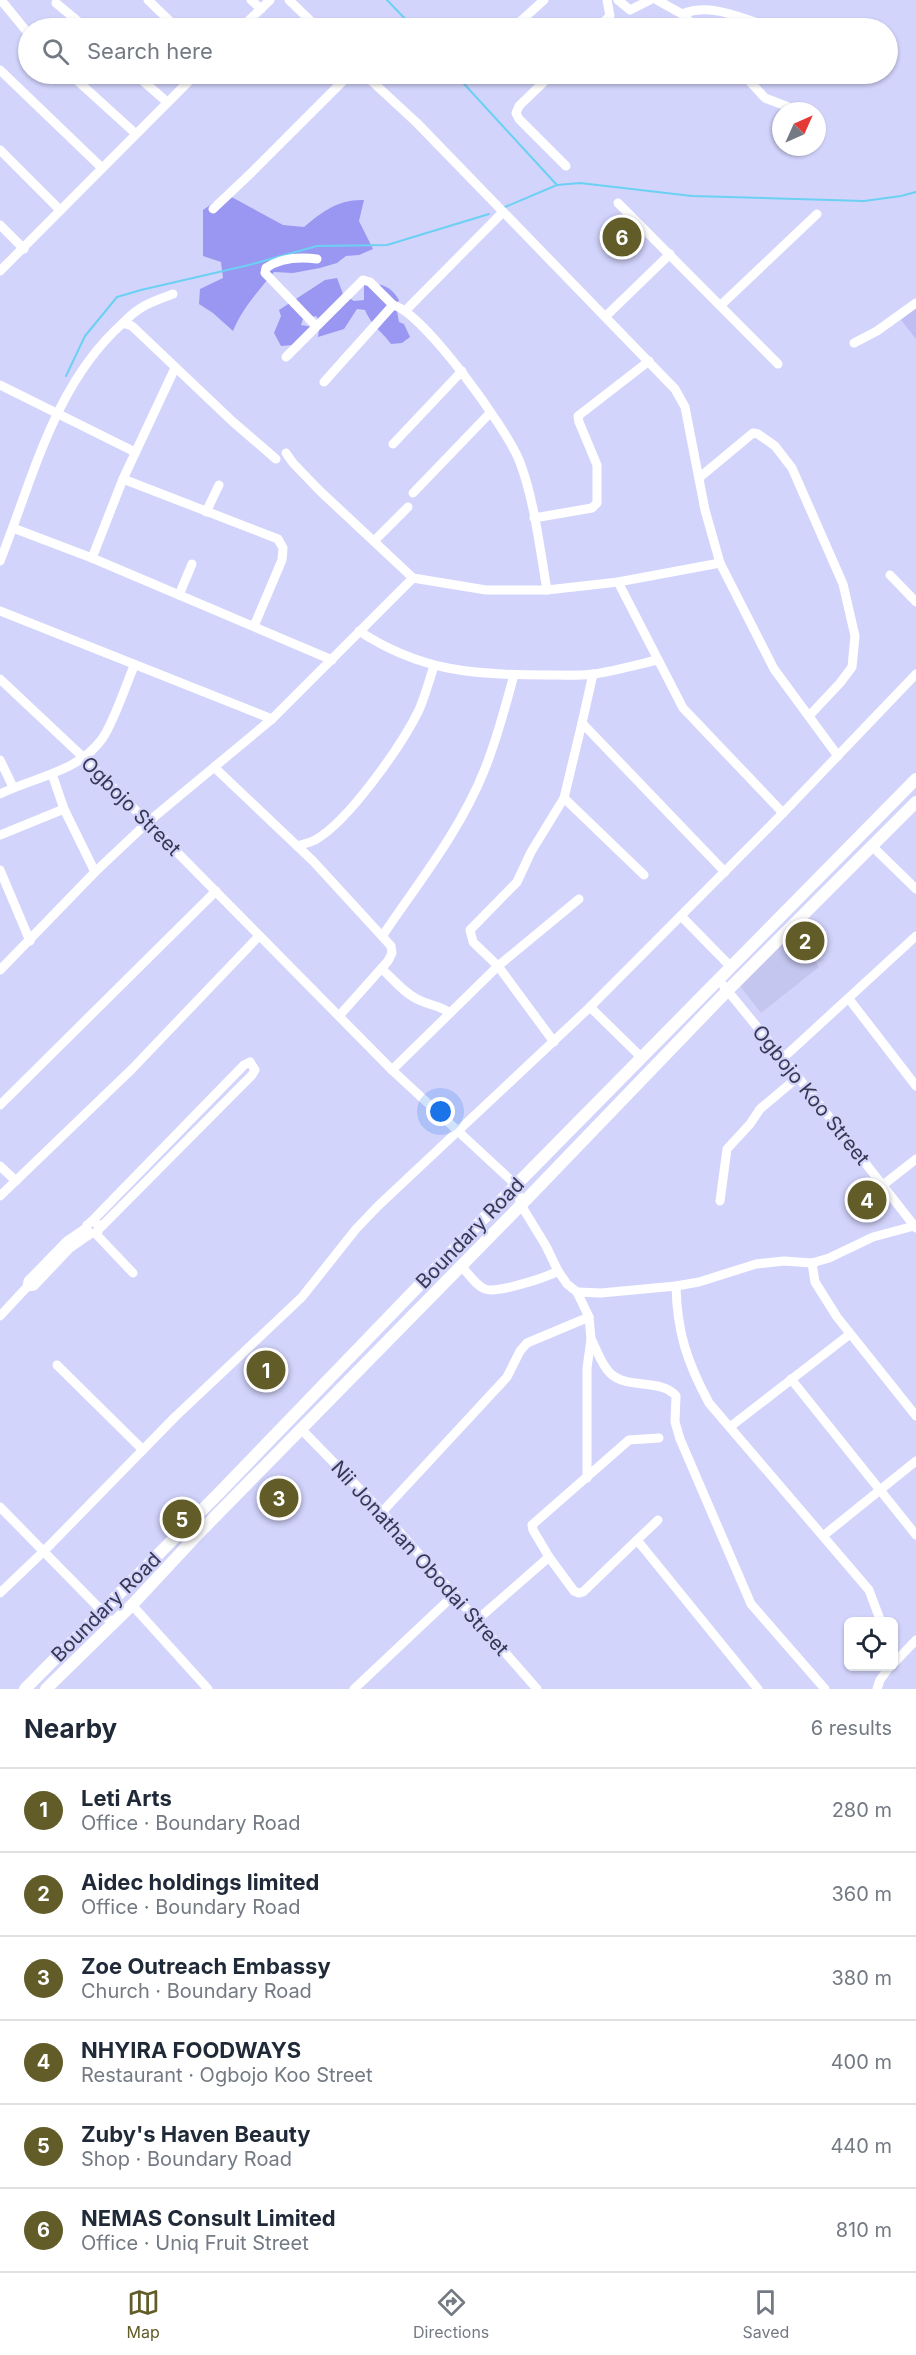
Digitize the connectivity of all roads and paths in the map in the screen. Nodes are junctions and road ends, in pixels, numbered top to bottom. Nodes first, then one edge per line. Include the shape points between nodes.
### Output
1 (1, 0) edge
2 (148, 0) edge
3 (251, 0) edge
4 (270, 0) edge
5 (290, 0) edge
6 (544, 0) edge
7 (607, 0) edge
8 (618, 0) edge
9 (650, 0) edge
10 (657, 0) edge
11 (56, 3) dead end
12 (261, 9) junction
13 (682, 14) junction
14 (74, 18) edge
15 (167, 18) edge
16 (252, 18) edge
17 (308, 18) edge
18 (524, 18) edge
19 (608, 18) edge
20 (686, 18) edge
21 (743, 18) edge
22 (18, 21) edge
23 (0, 70) edge
24 (81, 84) edge
25 (146, 84) edge
26 (186, 84) edge
27 (340, 84) edge
28 (375, 84) edge
29 (542, 84) edge
30 (753, 84) edge
31 (167, 102) junction
32 (775, 102) edge
33 (136, 134) junction
34 (0, 150) edge
35 (566, 166) dead end
36 (102, 168) junction
37 (618, 202) dead end
38 (213, 209) dead end
39 (60, 210) junction
40 (503, 212) junction
41 (817, 214) dead end
42 (0, 225) edge
43 (24, 249) junction
44 (669, 254) junction
45 (317, 259) dead end
46 (0, 271) edge
47 (173, 294) dead end
48 (916, 303) edge
49 (393, 305) junction
50 (721, 305) junction
51 (406, 310) junction
52 (606, 316) junction
53 (123, 323) junction
54 (316, 326) junction
55 (854, 342) dead end
56 (286, 357) dead end
57 (649, 361) junction
58 (778, 364) dead end
59 (175, 368) junction
60 (462, 371) junction
61 (324, 382) dead end
62 (0, 385) edge
63 (57, 413) junction
64 (490, 413) junction
65 (393, 444) dead end
66 (135, 452) junction
67 (286, 453) dead end
68 (276, 459) dead end
69 (700, 477) junction
70 (123, 479) junction
71 (219, 485) dead end
72 (413, 493) dead end
73 (408, 507) dead end
74 (206, 512) junction
75 (534, 518) junction
76 (13, 528) junction
77 (374, 541) junction
78 (92, 558) junction
79 (0, 561) edge
80 (720, 563) junction
81 (192, 564) dead end
82 (890, 574) dead end
83 (413, 578) junction
84 (618, 582) junction
85 (547, 590) junction
86 (179, 595) junction
87 (916, 602) edge
88 (0, 611) edge
89 (254, 626) junction
90 (359, 631) junction
91 (332, 660) junction
92 (657, 660) junction
93 (134, 666) junction
94 (434, 666) junction
95 (593, 674) junction
96 (916, 674) edge
97 (514, 675) junction
98 (0, 680) edge
99 (810, 716) junction
100 (272, 720) junction
101 (582, 723) junction
102 (838, 756) junction
103 (84, 758) junction
104 (0, 760) edge
105 (214, 767) junction
106 (52, 774) junction
107 (916, 779) edge
108 (13, 787) junction
109 (0, 794) edge
110 (564, 798) junction
111 (916, 802) edge
112 (64, 809) junction
113 (783, 813) junction
114 (148, 822) junction
115 (0, 835) edge
116 (313, 841) junction
117 (297, 846) junction
118 (872, 846) junction
119 (313, 861) junction
120 (0, 870) edge
121 (95, 872) junction
122 (725, 872) junction
123 (644, 875) dead end
124 (916, 889) edge
125 (216, 891) junction
126 (579, 899) dead end
127 (681, 916) junction
128 (383, 935) junction
129 (260, 936) junction
130 (913, 940) edge
131 (30, 941) junction
132 (916, 952) edge
133 (498, 966) junction
134 (730, 966) junction
135 (382, 969) junction
136 (0, 970) edge
137 (718, 979) junction
138 (727, 991) junction
139 (849, 999) junction
140 (590, 1007) junction
141 (450, 1013) junction
142 (339, 1016) junction
143 (554, 1042) junction
144 (642, 1058) junction
145 (782, 1059) junction
146 (392, 1070) junction
147 (798, 1077) junction
148 (916, 1086) edge
149 (0, 1105) edge
150 (459, 1130) junction
151 (916, 1160) edge
152 (0, 1166) edge
153 (16, 1181) junction
154 (516, 1185) junction
155 (883, 1185) junction
156 (0, 1196) edge
157 (720, 1201) dead end
158 (521, 1205) junction
159 (915, 1227) edge
160 (93, 1229) junction
161 (812, 1263) junction
162 (461, 1266) junction
163 (558, 1271) junction
164 (133, 1273) dead end
165 (676, 1286) junction
166 (577, 1292) junction
167 (0, 1316) edge
168 (589, 1317) junction
169 (850, 1334) junction
170 (591, 1339) junction
171 (57, 1365) dead end
172 (791, 1380) junction
173 (916, 1416) edge
174 (730, 1427) junction
175 (302, 1430) junction
176 (659, 1438) dead end
177 (143, 1450) junction
178 (916, 1461) edge
179 (587, 1478) junction
180 (879, 1491) junction
181 (0, 1508) edge
182 (382, 1512) junction
183 (658, 1520) dead end
184 (916, 1535) edge
185 (823, 1536) junction
186 (637, 1540) junction
187 (44, 1551) junction
188 (549, 1557) junction
189 (0, 1593) edge
190 (455, 1594) junction
191 (132, 1605) junction
192 (103, 1612) junction
193 (879, 1617) edge
194 (477, 1620) junction
195 (112, 1624) junction
196 (916, 1640) edge
197 (898, 1656) edge
198 (885, 1671) edge
199 (205, 1688) edge
200 (25, 1689) edge
201 (46, 1689) edge
202 (354, 1689) edge
203 (537, 1689) edge
204 (758, 1689) edge
205 (825, 1689) edge
206 (877, 1689) edge

1 - 22 street
2 - 15 street
3 - 12 street
4 - 12 street
5 - 17 street
6 - 18 street
7 - 19 street
8 - 9 street via 630,10
10 - 13 street
11 - 14 street
12 - 16 street
13 - 20 street
13 - 21 street via 696,9
23 - 36 street
24 - 33 street
25 - 31 street
26 - 31 street
27 - 38 street
28 - 40 street
29 - 35 street via 516,113
30 - 32 street via 765,98
31 - 33 street
33 - 36 street
34 - 39 street
36 - 39 street
37 - 44 street
39 - 43 street
40 - 51 street
40 - 52 street
41 - 50 street
42 - 43 street
43 - 46 street
44 - 50 street
44 - 52 street
45 - 54 street via 293,258 271,264 265,273
47 - 53 street via 145,304
48 - 55 street
49 - 51 street
49 - 54 street via 363,280
49 - 61 street
50 - 58 street
51 - 60 street
52 - 57 street
53 - 59 street via 132,326
53 - 63 street via 85,363
54 - 56 street
57 - 69 street via 675,389 685,407
57 - 75 street via 578,416 598,470 597,503 592,508
59 - 66 street
59 - 68 street
60 - 64 street
60 - 65 street
62 - 63 street
63 - 66 street
63 - 76 street
64 - 72 street
64 - 75 street via 520,461
66 - 70 street
67 - 77 street
69 - 80 street
69 - 99 street via 753,434 775,446 792,468 843,584 855,636 852,667
70 - 74 street
70 - 78 street
71 - 74 street
73 - 77 street
74 - 89 street via 278,539 283,548 282,560
75 - 85 street
76 - 78 street
76 - 79 street
77 - 83 street
78 - 86 street
80 - 84 street
80 - 99 street via 774,669
81 - 86 street
82 - 87 street
83 - 85 street via 486,590
83 - 90 street
84 - 85 street
84 - 92 street
86 - 89 street
88 - 93 street
89 - 91 street
90 - 91 street
90 - 94 street
91 - 100 street
92 - 95 street
92 - 113 street via 683,708
93 - 100 street
93 - 103 street via 103,738
94 - 97 street
94 - 116 street via 403,740 352,805
95 - 97 street
95 - 101 street
96 - 102 street
97 - 128 street via 496,741 470,802
98 - 103 street, Ogbojo Street
99 - 102 street
100 - 105 street
101 - 110 street
101 - 122 street
102 - 113 street
103 - 106 street
103 - 114 street, Ogbojo Street
104 - 108 street
105 - 114 street
105 - 117 street
106 - 108 street
106 - 112 street
107 - 134 main road, Boundary Road
108 - 109 street
110 - 123 street
110 - 133 street via 531,852 518,882 470,930 473,942
111 - 118 main road, Boundary Road
112 - 115 street
112 - 121 street
113 - 122 street
114 - 121 street
114 - 125 street, Ogbojo Street
116 - 117 street
116 - 119 street
117 - 119 street
118 - 124 street
118 - 138 main road, Boundary Road
119 - 128 street
120 - 131 street
121 - 131 street
122 - 127 street
125 - 129 street, Ogbojo Street
125 - 149 street
126 - 133 street
127 - 134 street
127 - 140 street
128 - 135 street via 392,953
129 - 142 street, Ogbojo Street
129 - 153 street via 132,1069
130 - 132 street
130 - 139 street
131 - 136 street
133 - 141 street
133 - 143 street
134 - 137 main road, Boundary Road
135 - 141 street via 411,996 440,1005
135 - 142 street
137 - 138 street, Ogbojo Koo Street
137 - 144 main road, Boundary Road
138 - 145 street, Ogbojo Koo Street
138 - 158 main road, Boundary Road
139 - 145 street
139 - 148 street
140 - 143 street
140 - 144 street
141 - 146 street
142 - 146 street, Ogbojo Street
143 - 150 street
144 - 154 main road, Boundary Road
145 - 147 street, Ogbojo Koo Street
146 - 150 street, Ogbojo Street
147 - 155 street, Ogbojo Koo Street
147 - 157 street via 760,1109 727,1149
150 - 154 street, Ogbojo Street
150 - 177 street via 356,1229 302,1297
151 - 155 street
152 - 153 street
153 - 156 street
154 - 158 street
154 - 192 main road, Boundary Road
155 - 159 street, Ogbojo Koo Street
158 - 162 main road, Boundary Road
158 - 163 street
159 - 161 street via 873,1237
160 - 160 street via 252,1075 255,1070 250,1062
160 - 164 street
160 - 167 street
161 - 165 street via 756,1264
161 - 169 street via 820,1290
162 - 163 street via 483,1288 492,1290 543,1279
162 - 175 main road, Boundary Road
163 - 166 street
165 - 166 street
165 - 174 street via 677,1318 688,1360 709,1403
166 - 168 street
168 - 170 street
168 - 182 street via 527,1343 507,1377
169 - 172 street
169 - 173 street
170 - 179 street via 587,1368
170 - 205 street via 611,1375 669,1390 676,1396 675,1422 680,1439 751,1604
171 - 177 street
172 - 174 street
172 - 180 street
174 - 185 street
175 - 182 street, Nii Jonathan Obodai Street
175 - 191 main road, Boundary Road
176 - 179 street via 629,1440
177 - 187 street
178 - 180 street
179 - 188 street via 532,1525
180 - 184 street
180 - 185 street
181 - 187 street
182 - 190 street, Nii Jonathan Obodai Street
183 - 186 street
185 - 193 street via 869,1590
186 - 188 street via 579,1593
186 - 204 street
187 - 189 street
187 - 192 street
188 - 194 street
190 - 194 street, Nii Jonathan Obodai Street
190 - 202 street
191 - 195 main road, Boundary Road
191 - 199 street
192 - 195 street
192 - 200 main road, Boundary Road
194 - 203 street, Nii Jonathan Obodai Street
195 - 201 main road, Boundary Road
196 - 197 street
198 - 206 street

